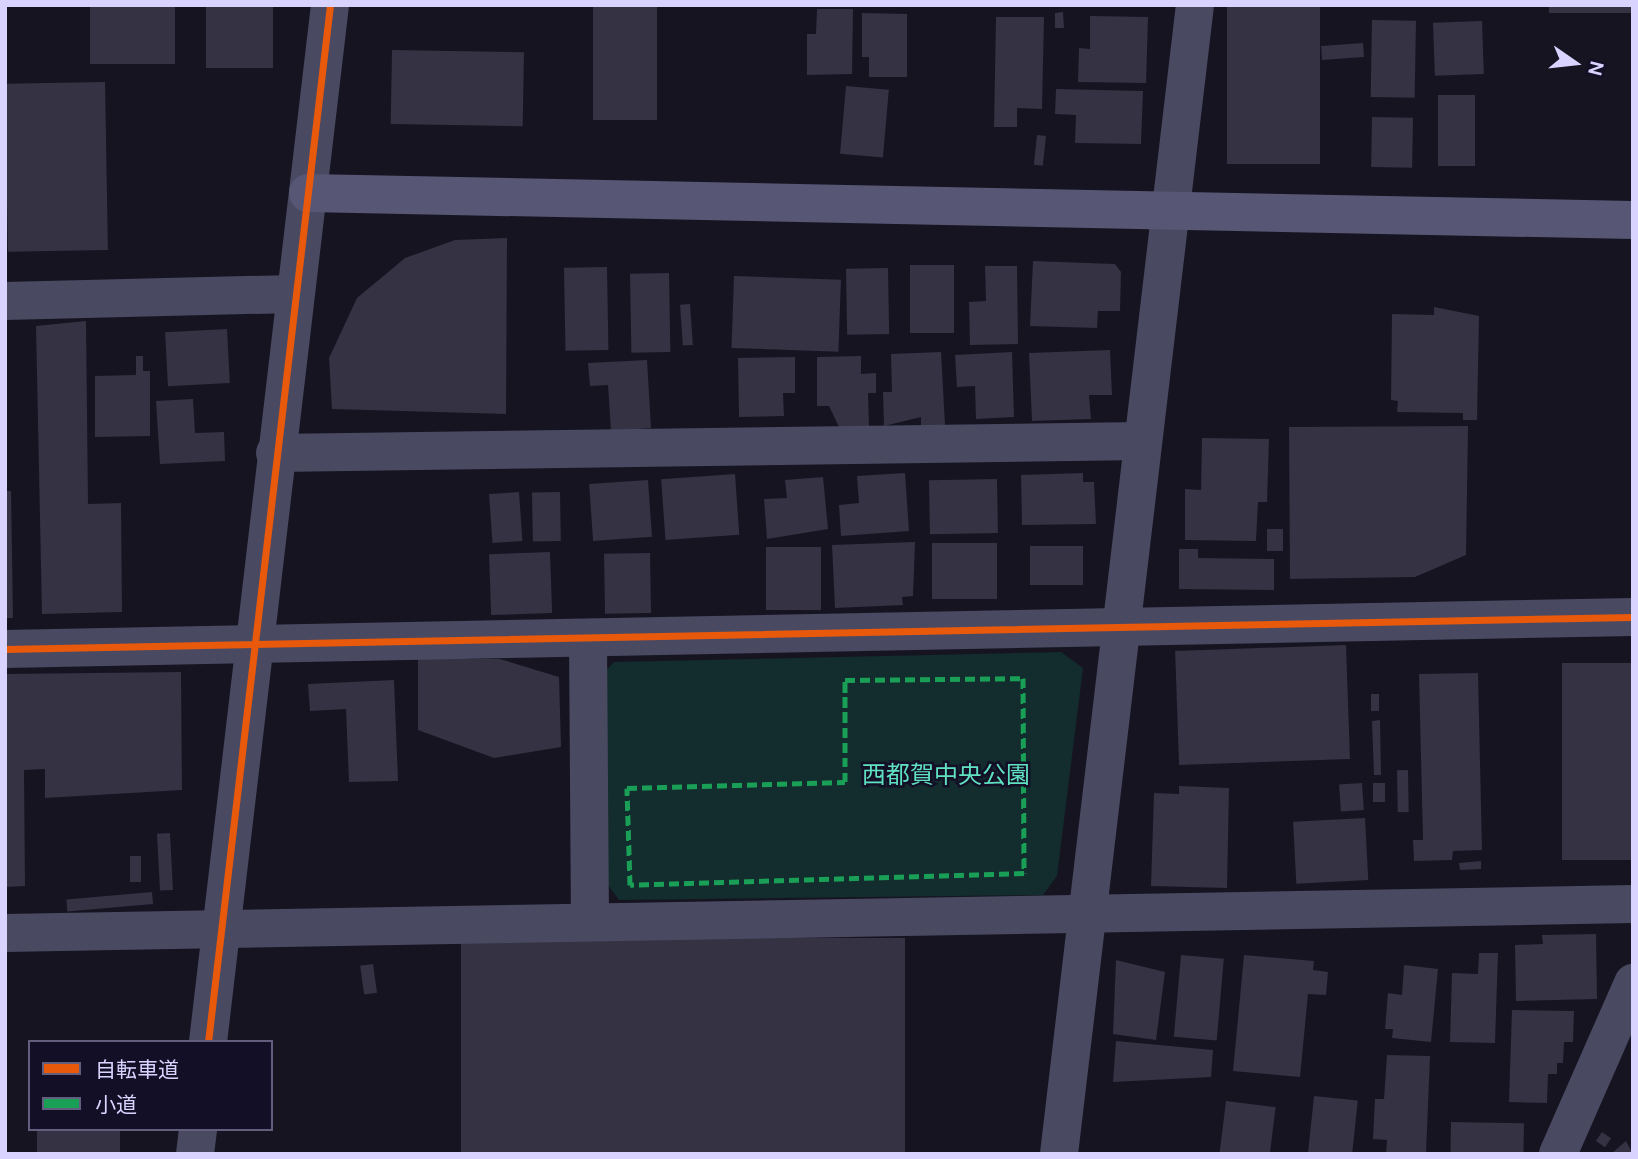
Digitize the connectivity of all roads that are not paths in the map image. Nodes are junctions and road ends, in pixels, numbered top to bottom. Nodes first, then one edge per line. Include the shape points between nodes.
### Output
1 (330, 5) edge
2 (1195, 5) edge
3 (308, 193) junction
4 (1171, 211) junction
5 (1633, 220) edge
6 (293, 294) junction
7 (5, 301) edge
8 (1143, 441) junction
9 (275, 453) junction
10 (1633, 617) edge
11 (1120, 627) junction
12 (588, 638) junction
13 (251, 644) junction
14 (5, 649) edge
15 (1633, 904) edge
16 (1085, 911) junction
17 (590, 921) junction
18 (221, 929) junction
19 (5, 933) edge
20 (1633, 983) edge
21 (208, 1040) edge
22 (198, 1131) edge
23 (195, 1154) edge
24 (1059, 1154) edge
25 (1558, 1154) edge

1 - 3 street
2 - 4 street
3 - 4 street
3 - 6 street
4 - 5 street
4 - 8 street
6 - 7 street
6 - 9 street
8 - 9 street
8 - 11 street
9 - 13 street
10 - 11 street
11 - 12 street
11 - 16 street
12 - 13 street
12 - 17 street
13 - 14 street
13 - 18 street
15 - 16 street
16 - 17 street
16 - 24 street
17 - 18 street
18 - 19 street
18 - 21 street
20 - 25 street
22 - 23 street

